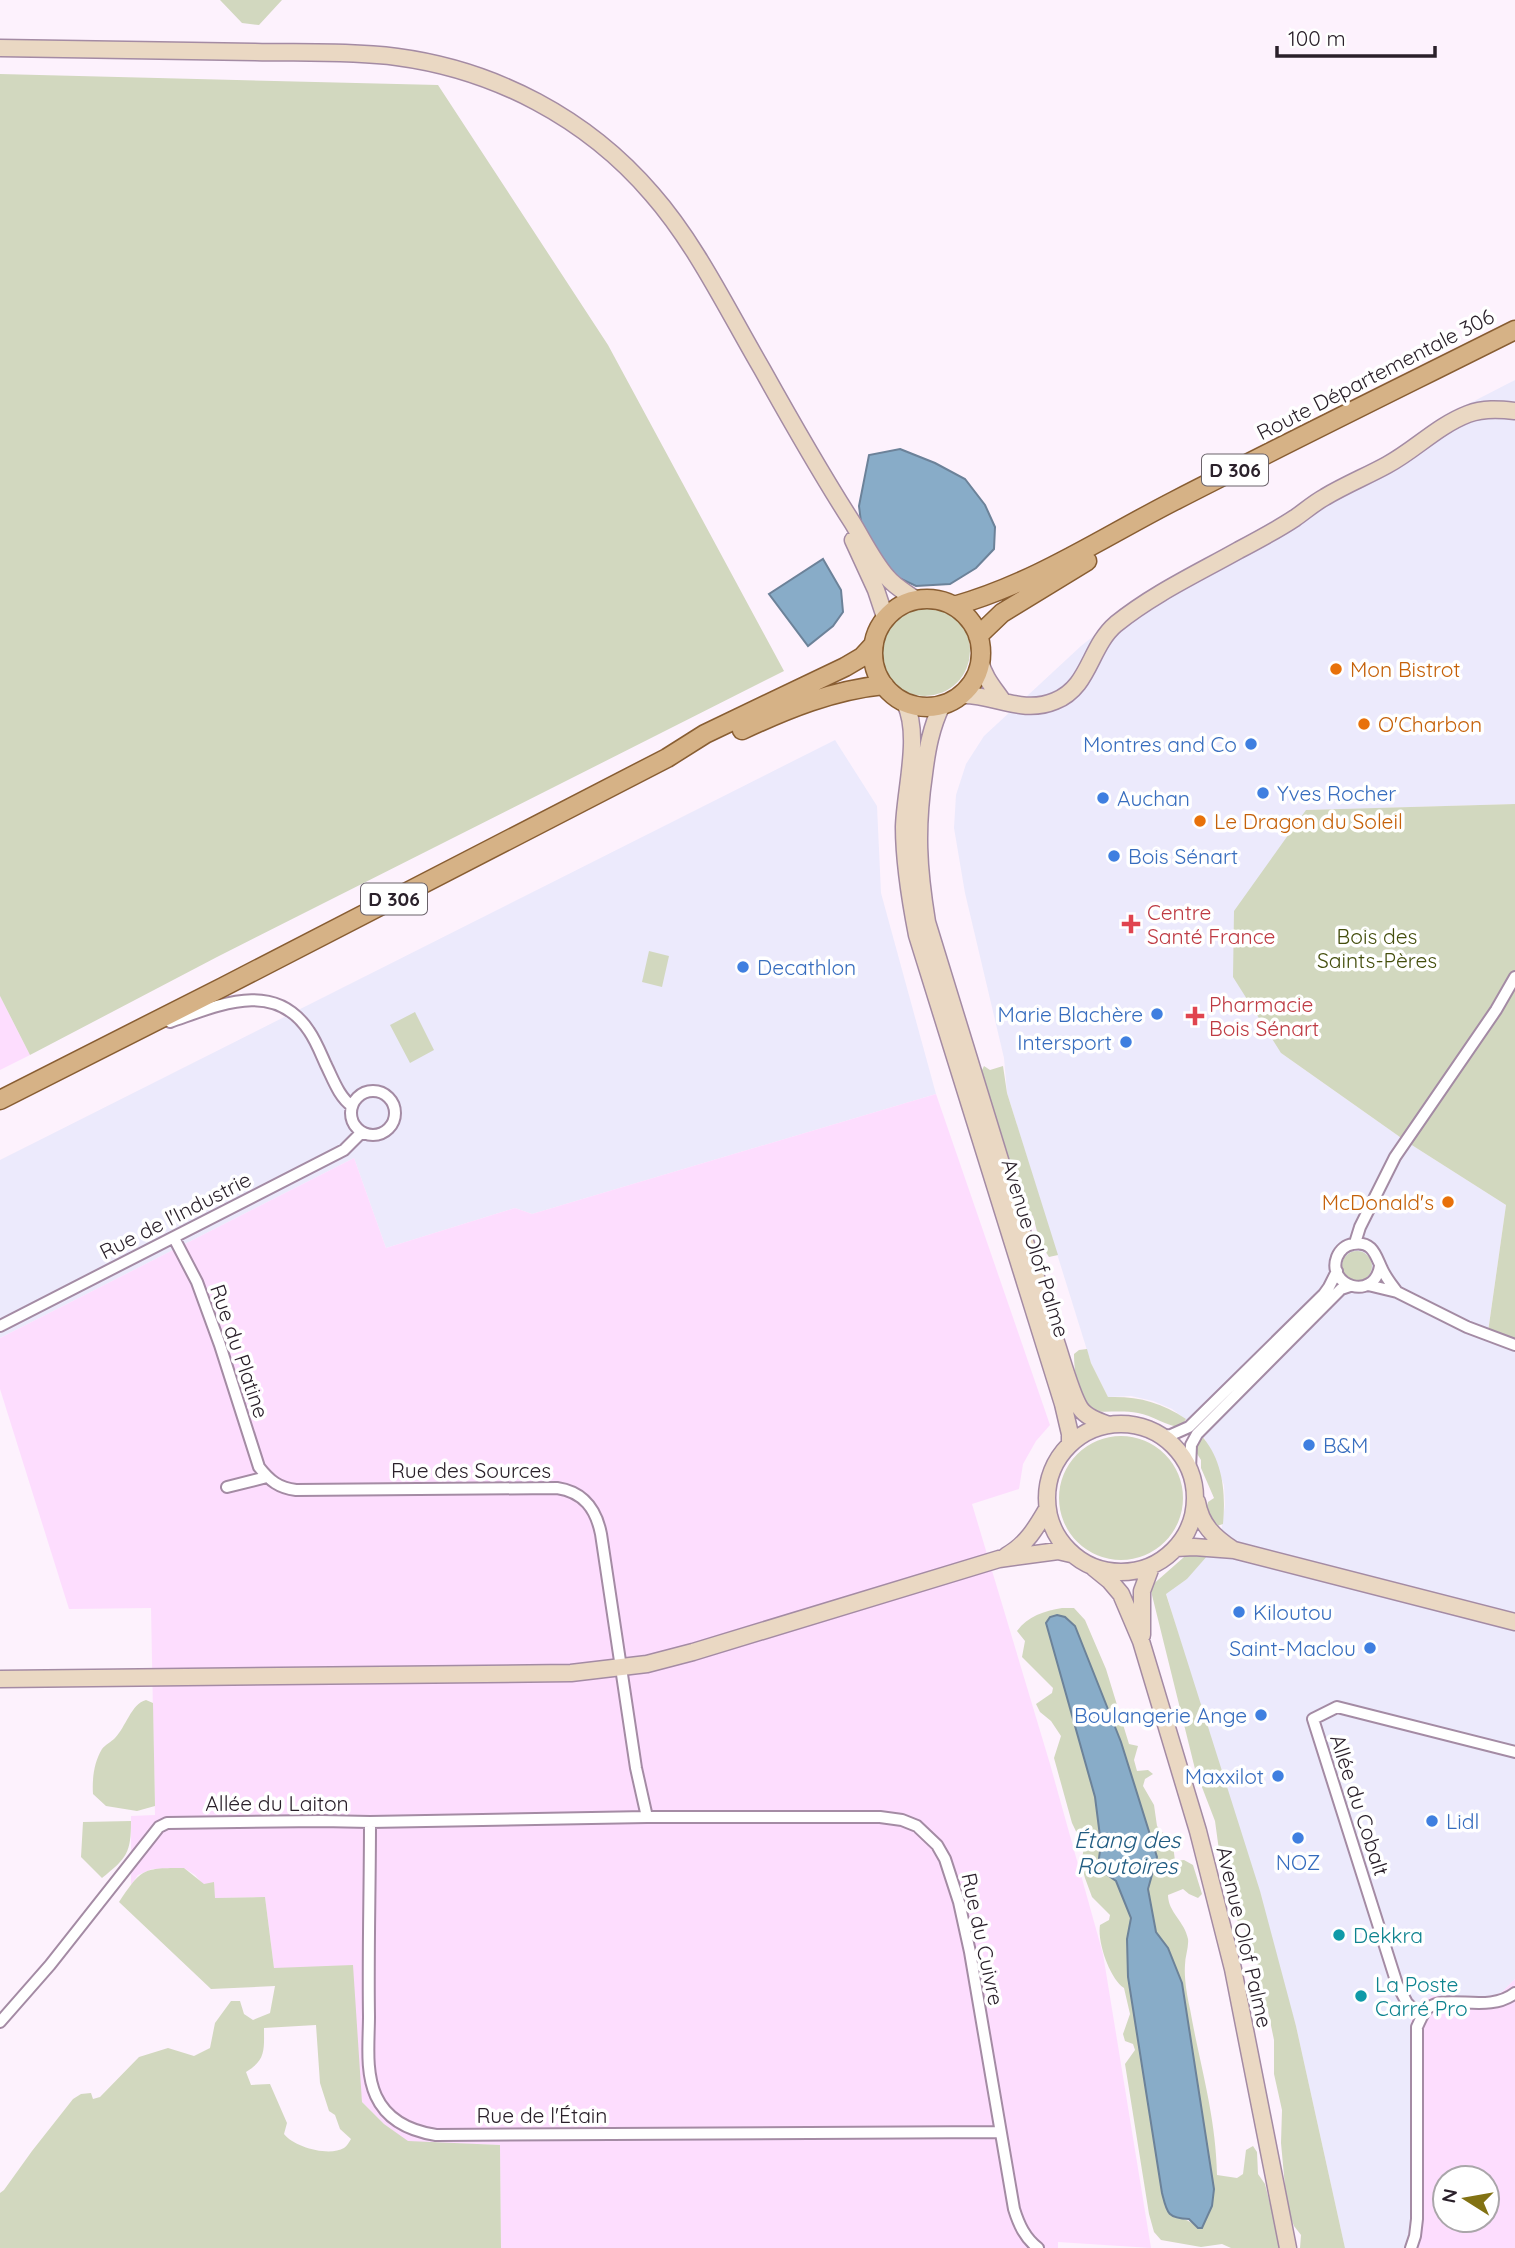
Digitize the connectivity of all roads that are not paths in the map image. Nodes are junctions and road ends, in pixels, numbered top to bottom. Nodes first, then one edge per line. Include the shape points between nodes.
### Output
1 (0, 48) edge
2 (1515, 330) edge
3 (1515, 342) edge
4 (1515, 411) edge
5 (826, 481) junction
6 (915, 599) junction
7 (954, 606) junction
8 (885, 617) junction
9 (978, 636) junction
10 (874, 644) junction
11 (980, 661) junction
12 (884, 685) junction
13 (962, 695) junction
14 (1002, 701) junction
15 (905, 703) junction
16 (942, 705) junction
17 (667, 758) junction
18 (1515, 977) edge
19 (121, 1038) junction
20 (963, 1063) junction
21 (0, 1100) edge
22 (352, 1105) junction
23 (362, 1132) junction
24 (174, 1238) junction
25 (1355, 1243) junction
26 (1380, 1266) junction
27 (1336, 1271) junction
28 (1368, 1285) junction
29 (1350, 1286) junction
30 (1397, 1292) junction
31 (0, 1326) edge
32 (1515, 1345) edge
33 (1108, 1425) junction
34 (1163, 1436) junction
35 (1070, 1444) junction
36 (1190, 1469) junction
37 (267, 1478) junction
38 (227, 1487) dead end
39 (1195, 1494) junction
40 (1047, 1509) junction
41 (1176, 1548) junction
42 (1234, 1550) junction
43 (1071, 1554) junction
44 (999, 1559) junction
45 (1151, 1567) junction
46 (1094, 1568) junction
47 (1515, 1622) edge
48 (1142, 1641) junction
49 (622, 1668) junction
50 (0, 1679) edge
51 (1515, 1752) edge
52 (647, 1816) junction
53 (370, 1822) junction
54 (1515, 1993) edge
55 (1421, 2017) junction
56 (0, 2022) edge
57 (999, 2132) junction
58 (1038, 2248) edge
59 (1288, 2248) edge
60 (1411, 2248) edge

1 - 5 main road via 384,56 454,68 541,104 609,151 653,195 700,264
2 - 7 main road, Route Départementale 306 / D 306 via 1172,502 1036,576
3 - 9 main road, Route Départementale 306 / D 306 via 1146,528 1002,613
4 - 14 main road via 1486,410 1462,416 1399,458 1156,597 1107,632 1085,676 1056,701 1022,707
5 - 6 main road via 887,578
5 - 8 main road
6 - 7 main road
6 - 8 main road
7 - 9 main road
8 - 10 main road
9 - 11 main road
10 - 12 main road via 873,659
10 - 17 main road, D 306 via 845,667 705,734
11 - 13 main road via 974,680
11 - 14 main road
12 - 15 main road
12 - 17 main road, D 306 via 817,698
13 - 14 main road
13 - 16 main road
15 - 16 main road
15 - 20 main road via 912,730 904,825 907,880 918,935
16 - 20 main road via 933,722 924,770 919,861 933,946
17 - 19 main road, D 306
18 - 25 street via 1395,1157
19 - 21 main road, D 306
19 - 22 street via 225,1003 270,1002 285,1008 309,1030 338,1089
20 - 33 main road, Avenue Olof Palme via 1077,1401 1086,1414
20 - 35 main road, Avenue Olof Palme via 1069,1424
22 - 23 street via 351,1115
22 - 23 street via 366,1092 376,1091 385,1093 396,1110 390,1128 381,1134
23 - 24 street, Rue de l'Industrie via 344,1150
24 - 31 street, Rue de l'Industrie
24 - 37 street, Rue du Platine via 197,1282 259,1467
25 - 26 street via 1375,1251
25 - 27 street via 1341,1251
26 - 28 street
26 - 30 street
27 - 29 street
27 - 34 street via 1324,1294 1189,1427
28 - 29 street
28 - 30 street
29 - 36 street via 1341,1289 1197,1434 1191,1445
30 - 32 street via 1467,1328
33 - 34 main road via 1131,1424
33 - 35 main road
34 - 36 main road
35 - 40 main road via 1051,1474
36 - 39 main road
37 - 38 street
37 - 49 street, Rue des Sources via 296,1490 557,1488 579,1495 598,1520
39 - 41 main road via 1191,1523
39 - 42 main road via 1209,1531
40 - 43 main road via 1055,1534
40 - 44 main road via 1030,1537
41 - 42 main road
41 - 45 main road
42 - 47 main road
43 - 44 main road via 1058,1551
43 - 46 main road
44 - 49 main road via 693,1653
45 - 46 main road via 1122,1573
45 - 48 main road, Avenue Olof Palme via 1142,1591
46 - 48 main road, Avenue Olof Palme via 1121,1594
48 - 59 main road, Avenue Olof Palme via 1233,1969
49 - 50 main road via 547,1674
49 - 52 street, Rue des Sources
51 - 55 street, Allée du Cobalt via 1337,1707 1313,1719 1397,1984
52 - 53 street, Allée du Laiton
52 - 57 street, Rue du Cuivre via 880,1817 910,1823 928,1834 945,1859 959,1902
53 - 56 street, Allée du Laiton via 167,1823 159,1827
53 - 57 street, Rue de l'Étain via 370,2080 382,2106 412,2130 436,2135
54 - 55 street via 1499,2003 1439,2004
55 - 60 street via 1416,2041 1417,2219
57 - 58 street, Rue du Cuivre via 1018,2224

